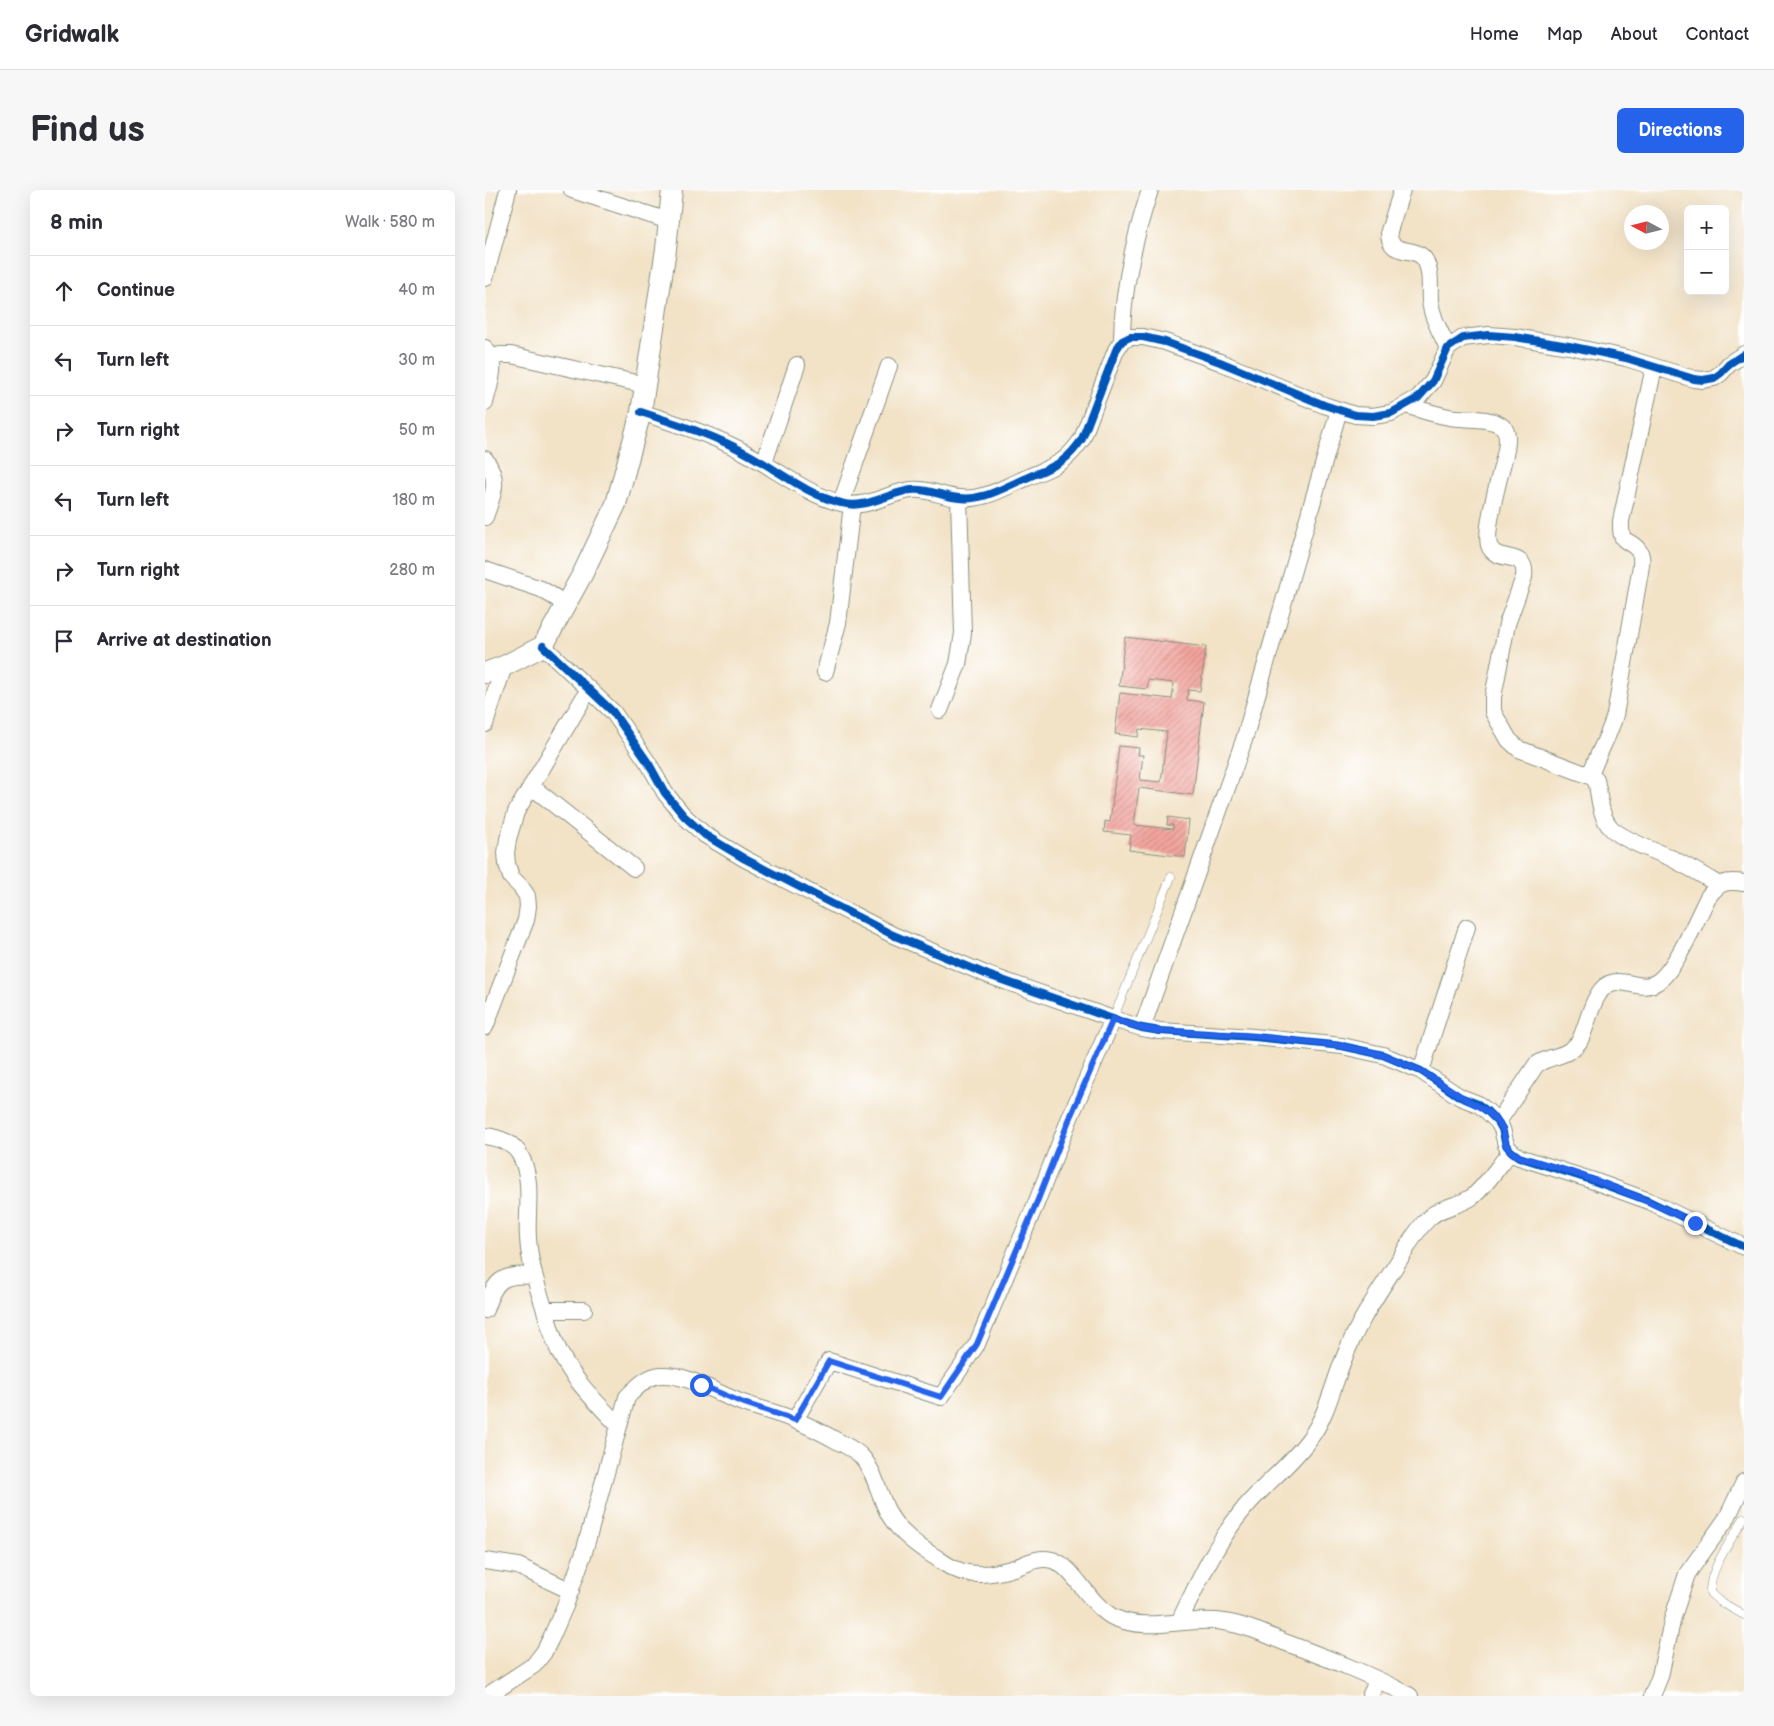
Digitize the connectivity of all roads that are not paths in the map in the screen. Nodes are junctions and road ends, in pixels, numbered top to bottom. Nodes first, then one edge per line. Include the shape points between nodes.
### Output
1 (508, 190) edge
2 (572, 190) edge
3 (672, 190) edge
4 (1150, 190) edge
5 (1401, 190) edge
6 (669, 221) junction
7 (485, 278) edge
8 (1122, 341) junction
9 (1448, 348) junction
10 (489, 353) edge
11 (1744, 354) edge
12 (797, 365) dead end
13 (889, 366) dead end
14 (1654, 367) junction
15 (645, 385) junction
16 (485, 404) edge
17 (1407, 405) junction
18 (1339, 410) junction
19 (641, 412) junction
20 (485, 459) edge
21 (764, 463) junction
22 (959, 498) junction
23 (847, 504) junction
24 (485, 517) edge
25 (485, 570) edge
26 (566, 604) junction
27 (543, 646) junction
28 (504, 666) junction
29 (825, 672) dead end
30 (485, 673) edge
31 (589, 689) junction
32 (940, 710) dead end
33 (485, 724) edge
34 (1590, 776) junction
35 (531, 786) junction
36 (634, 868) dead end
37 (1171, 877) dead end
38 (1744, 883) edge
39 (1719, 885) junction
40 (1467, 926) dead end
41 (1113, 1019) junction
42 (485, 1027) edge
43 (1142, 1028) junction
44 (1421, 1071) junction
45 (1498, 1122) junction
46 (485, 1136) edge
47 (1511, 1151) junction
48 (1744, 1247) edge
49 (534, 1276) junction
50 (485, 1310) edge
51 (545, 1310) junction
52 (584, 1310) dead end
53 (795, 1420) junction
54 (619, 1426) junction
55 (1744, 1482) edge
56 (1744, 1518) edge
57 (485, 1561) edge
58 (571, 1591) junction
59 (1744, 1615) edge
60 (1179, 1622) junction
61 (1378, 1680) junction
62 (487, 1696) edge
63 (1370, 1696) edge
64 (1410, 1696) edge
65 (1652, 1696) edge

1 - 7 street
2 - 6 street
3 - 6 street
4 - 8 street via 1126,281
5 - 9 street via 1389,238 1392,245 1400,250 1421,254 1426,260 1430,303
6 - 15 street
8 - 18 street via 1143,337 1178,347
8 - 22 street via 1075,450 1051,468 1003,490 975,498
9 - 14 street via 1463,338 1515,337 1626,358
9 - 17 street via 1433,381
10 - 15 street
10 - 16 street via 493,366
11 - 14 street via 1714,378 1703,380
12 - 21 street
13 - 23 street
14 - 34 street via 1621,521 1623,539 1639,550 1641,572 1615,715
15 - 19 street
17 - 18 street via 1373,416
17 - 34 street via 1449,417 1494,423 1506,431 1508,440 1488,537 1495,553 1516,559 1525,569 1507,624 1493,712 1509,740 1519,749
18 - 43 street via 1244,740
19 - 21 street via 708,434
19 - 26 street via 616,504
20 - 24 street via 495,476
21 - 23 street via 821,497
22 - 23 street via 914,490 871,503
22 - 32 street via 963,633 958,664
23 - 29 street via 838,623
25 - 26 street via 541,589
26 - 27 street
27 - 28 street
27 - 31 street
28 - 30 street
28 - 33 street
31 - 35 street
31 - 41 street via 613,712 665,793 705,835 893,935 988,976
34 - 39 street via 1596,780 1599,802 1611,828
35 - 36 street
35 - 42 street via 517,812 506,853 511,877 527,896 526,920
37 - 41 lane
38 - 39 street via 1730,881
39 - 45 street via 1665,976 1655,984 1645,986 1616,982 1603,988 1579,1042 1565,1054 1536,1064
40 - 44 street
41 - 43 street
41 - 53 street via 977,1344 941,1397 829,1361
43 - 44 street via 1342,1046 1383,1055
44 - 45 street via 1477,1104
45 - 47 street
46 - 49 street via 510,1143 526,1168 529,1200 527,1234
47 - 48 street via 1519,1157 1649,1201
47 - 60 street via 1472,1197 1437,1212 1415,1234 1366,1310 1321,1420 1310,1439 1243,1509 1223,1536
49 - 50 street via 520,1274 504,1278 495,1285
49 - 51 street
51 - 52 street
51 - 54 street via 561,1356 579,1383
53 - 54 street via 679,1377 659,1375 642,1382 627,1397
53 - 60 street via 861,1455 897,1527 955,1570 973,1574 997,1572 1031,1560 1056,1561 1099,1607 1115,1618 1155,1624
54 - 58 street
55 - 65 street via 1727,1518 1687,1574
56 - 59 lane via 1713,1573 1710,1586 1710,1593 1719,1601
57 - 58 street via 518,1566
58 - 62 street via 544,1652 534,1665
60 - 61 street via 1225,1622 1305,1649
61 - 63 street
61 - 64 street

